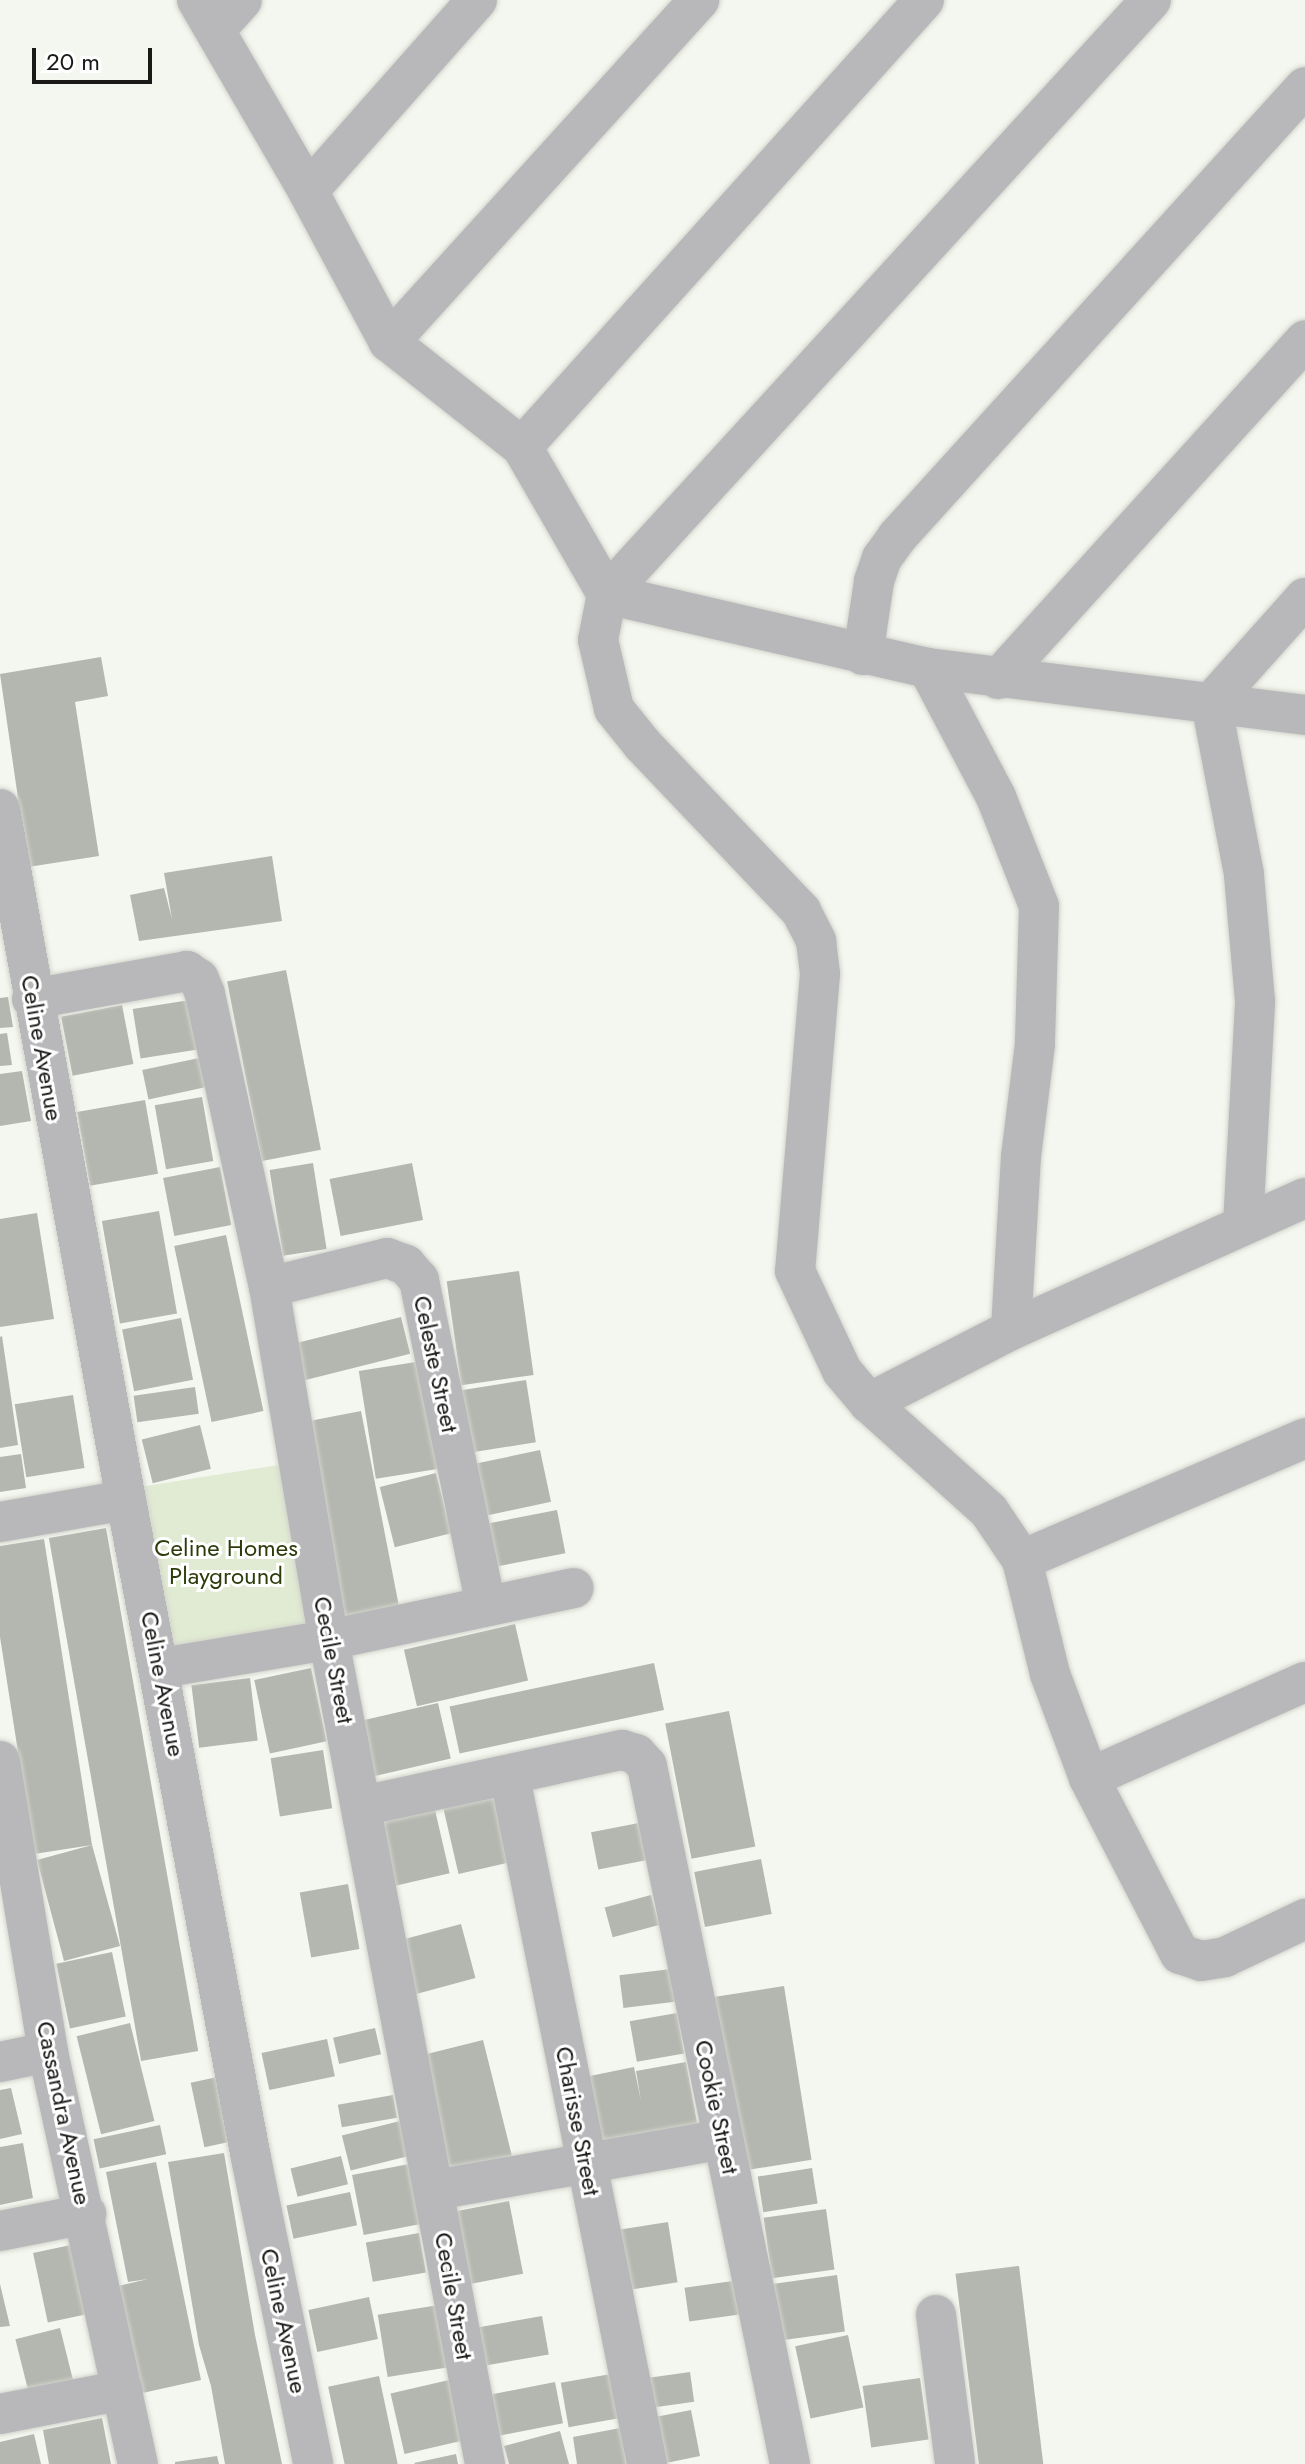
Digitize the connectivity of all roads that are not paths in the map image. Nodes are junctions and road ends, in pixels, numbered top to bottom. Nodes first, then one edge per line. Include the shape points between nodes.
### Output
1 (242, 0) edge
2 (477, 0) edge
3 (699, 0) edge
4 (924, 0) edge
5 (1151, 0) edge
6 (206, 15) edge
7 (1305, 87) edge
8 (308, 191) junction
9 (1305, 340) edge
10 (389, 342) junction
11 (522, 447) junction
12 (607, 594) junction
13 (1305, 598) edge
14 (863, 655) junction
15 (928, 668) junction
16 (998, 679) junction
17 (1211, 703) junction
18 (1305, 715) edge
19 (0, 809) edge
20 (32, 999) junction
21 (1305, 1198) edge
22 (1243, 1225) junction
23 (269, 1287) junction
24 (1011, 1330) junction
25 (869, 1403) junction
26 (1305, 1438) edge
27 (126, 1500) junction
28 (0, 1522) edge
29 (1022, 1560) junction
30 (574, 1588) dead end
31 (486, 1606) junction
32 (329, 1640) junction
33 (161, 1668) junction
34 (1305, 1682) edge
35 (0, 1761) edge
36 (510, 1777) junction
37 (1089, 1778) junction
38 (362, 1806) junction
39 (10, 1876) edge
40 (1305, 1919) edge
41 (48, 2052) junction
42 (0, 2062) edge
43 (723, 2139) junction
44 (586, 2166) junction
45 (435, 2190) junction
46 (86, 2214) junction
47 (0, 2231) edge
48 (936, 2315) dead end
49 (123, 2390) junction
50 (0, 2414) edge
51 (138, 2464) edge
52 (313, 2464) edge
53 (485, 2464) edge
54 (647, 2464) edge
55 (790, 2464) edge
56 (955, 2464) edge

1 - 6 street
2 - 8 street
3 - 10 street
4 - 11 street
5 - 12 street
6 - 8 street
7 - 14 street via 897,537 874,581
8 - 10 street
9 - 16 street
10 - 11 street
11 - 12 street
12 - 14 street
12 - 25 street via 598,640 614,709 801,911 816,941 820,974 795,1271 842,1371
13 - 17 street
14 - 15 street
15 - 16 street
15 - 24 street via 996,797 1039,906 1035,1044 1021,1156
16 - 17 street
17 - 18 street
17 - 22 street via 1244,874 1255,1001
19 - 20 street, Celine Avenue
20 - 23 street, Cecile Street via 187,971 199,979
20 - 27 street, Celine Avenue
21 - 22 street
22 - 24 street
23 - 31 street, Celeste Street via 387,1258 406,1265 419,1280
23 - 32 street, Cecile Street
24 - 25 street
25 - 29 street via 989,1511
26 - 29 street
27 - 28 street
27 - 33 street, Celine Avenue
29 - 37 street via 1050,1674
30 - 31 street
31 - 32 street
32 - 33 street
32 - 38 street, Cecile Street
33 - 52 street, Celine Avenue
34 - 37 street
35 - 39 street, Cassandra Avenue
36 - 38 street
36 - 43 street, Cookie Street via 622,1750 636,1754 647,1766
36 - 44 street, Charisse Street
37 - 40 street via 1180,1954 1201,1961 1225,1957
38 - 45 street, Cecile Street
39 - 41 street, Cassandra Avenue
41 - 42 street
41 - 46 street, Cassandra Avenue
43 - 44 street
43 - 55 street, Cookie Street
44 - 45 street
44 - 54 street, Charisse Street
45 - 53 street, Cecile Street
46 - 47 street
46 - 49 street, Cassandra Avenue
48 - 56 street
49 - 50 street
49 - 51 street, Cassandra Avenue

